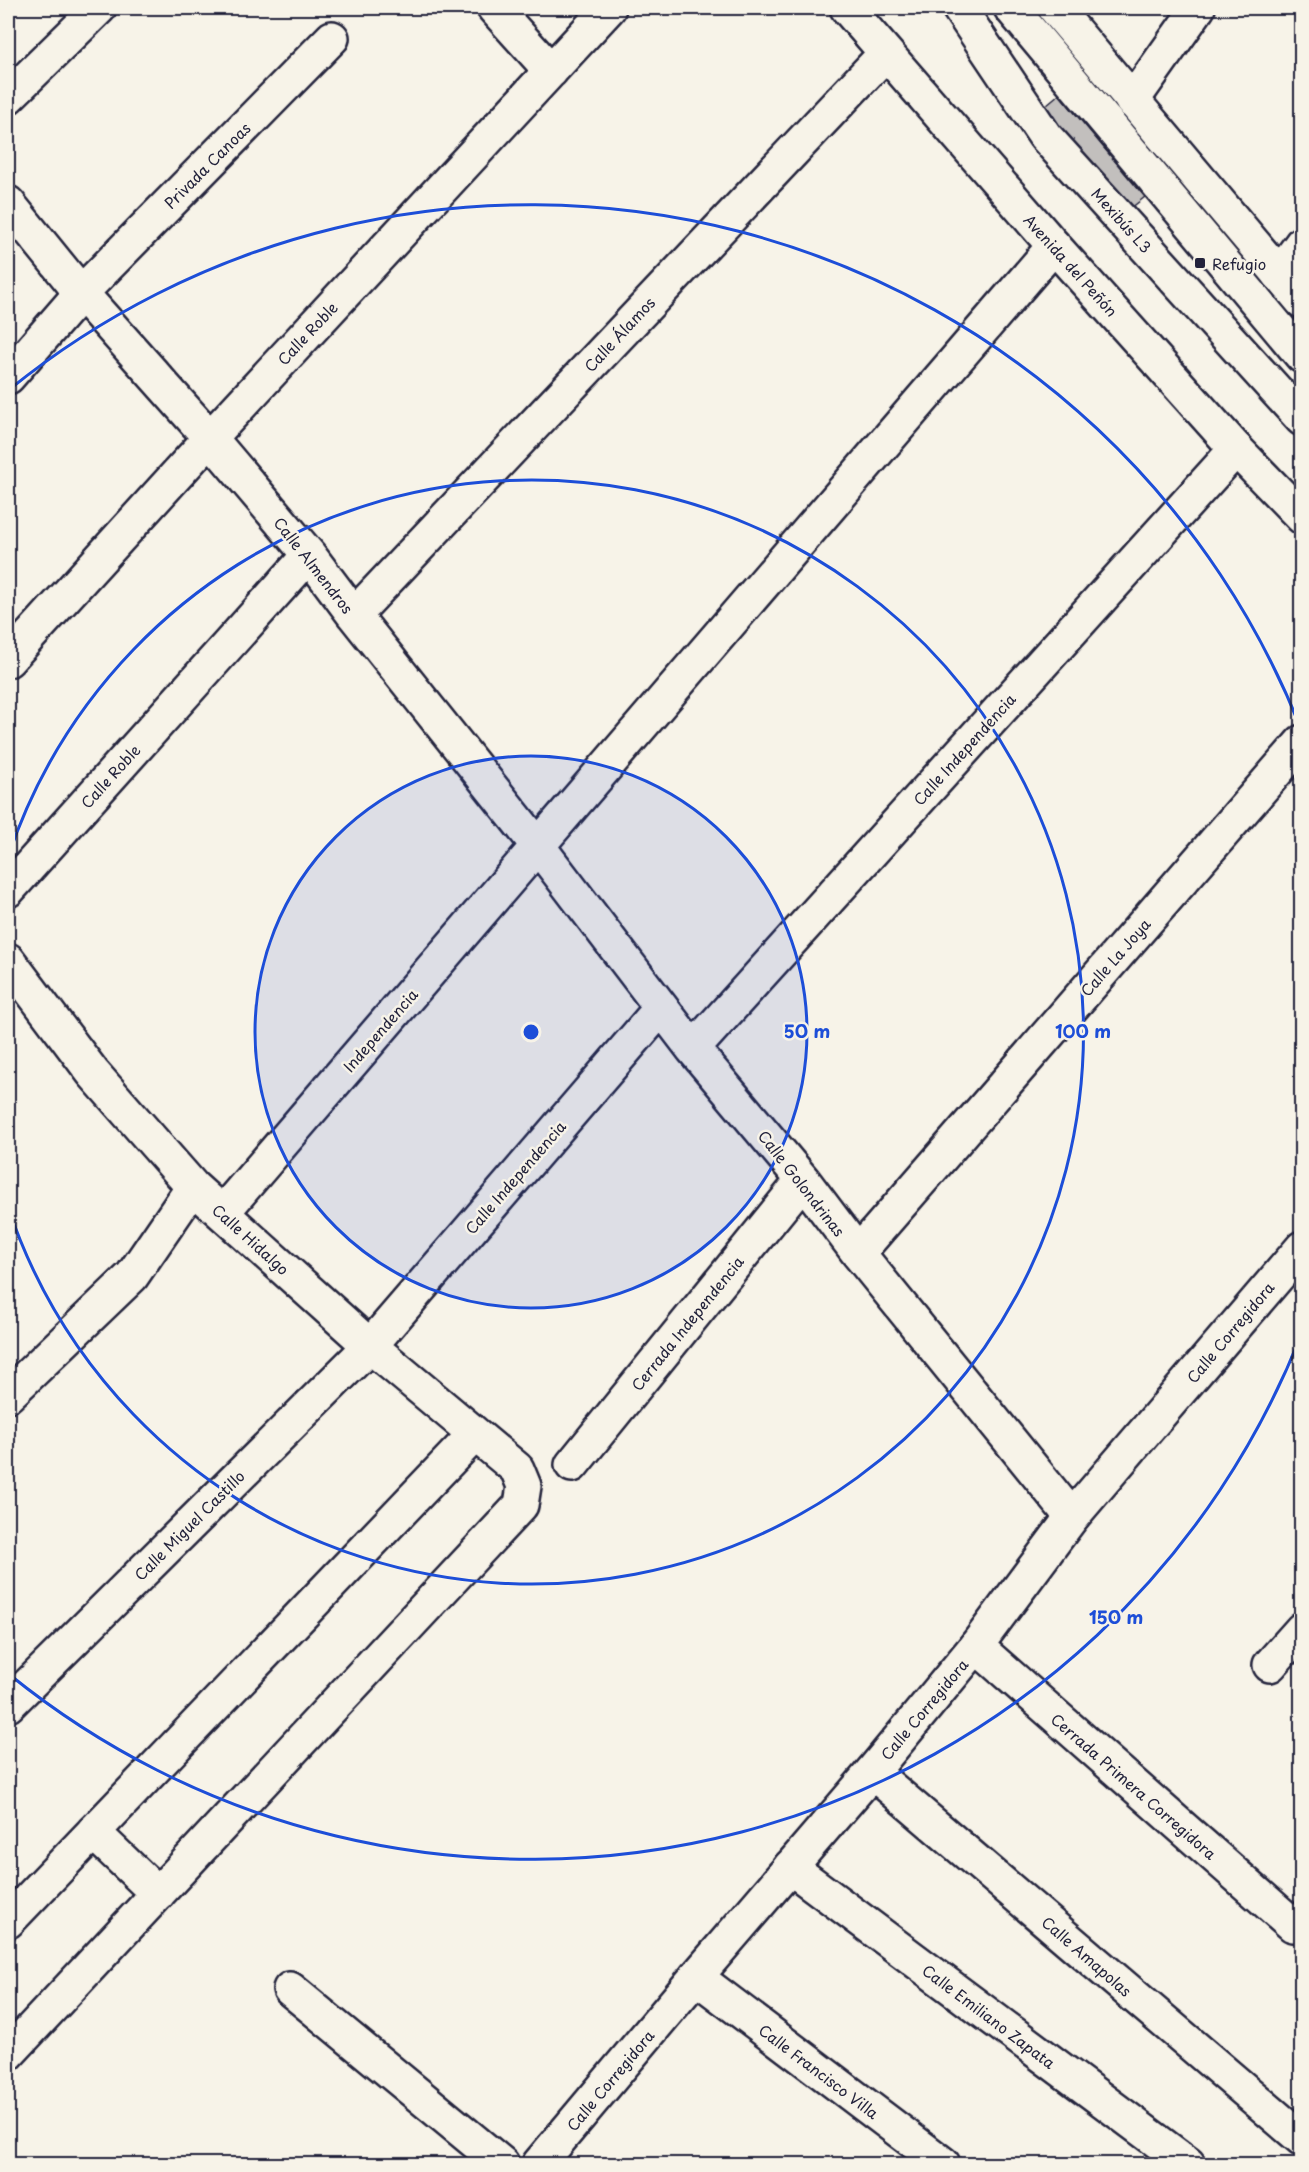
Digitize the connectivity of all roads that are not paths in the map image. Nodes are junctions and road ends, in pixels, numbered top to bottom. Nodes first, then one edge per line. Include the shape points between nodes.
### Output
1 (99, 8) edge
2 (495, 8) edge
3 (609, 8) edge
4 (847, 8) edge
5 (959, 8) edge
6 (1011, 8) edge
7 (1055, 8) edge
8 (1198, 8) edge
9 (332, 38) dead end
10 (885, 54) junction
11 (551, 71) junction
12 (8, 97) edge
13 (1132, 101) junction
14 (8, 203) edge
15 (1302, 243) edge
16 (1054, 246) junction
17 (1279, 274) junction
18 (81, 293) junction
19 (1302, 301) edge
20 (1302, 356) edge
21 (8, 377) edge
22 (1302, 419) edge
23 (210, 438) junction
24 (1236, 449) junction
25 (1302, 517) edge
26 (309, 555) junction
27 (354, 615) junction
28 (8, 660) edge
29 (1302, 742) edge
30 (537, 846) junction
31 (8, 890) edge
32 (8, 960) edge
33 (661, 1008) junction
34 (693, 1049) junction
35 (803, 1180) junction
36 (193, 1187) junction
37 (222, 1214) junction
38 (1302, 1248) edge
39 (858, 1253) junction
40 (370, 1346) junction
41 (8, 1395) edge
42 (475, 1434) junction
43 (572, 1465) dead end
44 (1072, 1517) junction
45 (1302, 1629) edge
46 (976, 1646) junction
47 (1270, 1665) dead end
48 (8, 1705) edge
49 (872, 1772) junction
50 (93, 1832) junction
51 (790, 1867) junction
52 (158, 1894) junction
53 (8, 1920) edge
54 (1293, 1925) dead end
55 (696, 1977) junction
56 (290, 1989) dead end
57 (8, 2054) edge
58 (1302, 2139) edge
59 (502, 2164) edge
60 (539, 2164) edge
61 (943, 2164) edge
62 (1188, 2164) edge

1 - 12 street
2 - 11 street
3 - 11 street, Calle Roble
4 - 10 street, Avenida del Peñón
5 - 22 street, Mexibús L3 via 1045,135
6 - 20 street
7 - 13 street
8 - 13 street
9 - 18 street, Privada Canoas
10 - 16 street, Avenida del Peñón
10 - 27 street, Calle Álamos
11 - 23 street, Calle Roble
13 - 17 street
14 - 18 street
15 - 17 street
16 - 24 street, Avenida del Peñón
16 - 30 street
17 - 19 street
18 - 21 street, Privada Canoas
18 - 23 street, Calle Almendros
23 - 26 street, Calle Almendros
23 - 28 street, Calle Roble
24 - 25 street, Avenida del Peñón
24 - 34 street, Calle Independencia
26 - 27 street, Calle Almendros
26 - 31 street, Calle Roble
27 - 30 street, Calle Almendros
29 - 39 street, Calle La Joya
30 - 33 street, Calle Golondrinas
30 - 37 street, Independencia
32 - 36 street, Calle Hidalgo via 93,1073
33 - 34 street, Calle Golondrinas
33 - 40 street, Calle Independencia
34 - 35 street, Calle Golondrinas
35 - 39 street, Calle Golondrinas
35 - 43 street, Cerrada Independencia
36 - 37 street, Calle Hidalgo
36 - 41 street via 132,1276
37 - 40 street, Calle Hidalgo
38 - 44 street, Calle Corregidora
39 - 44 street, Calle Golondrinas
40 - 42 street, Calle Hidalgo
40 - 48 street, Calle Miguel Castillo
42 - 50 street
42 - 52 street, Calle Hidalgo via 517,1469 524,1486 521,1504
44 - 46 street, Calle Corregidora
45 - 47 street
46 - 49 street, Calle Corregidora
46 - 54 street, Cerrada Primera Corregidora
49 - 51 street, Calle Corregidora
49 - 58 street, Calle Amapolas
50 - 52 street
50 - 53 street
51 - 55 street, Calle Corregidora
51 - 62 street, Calle Emiliano Zapata
52 - 57 street
55 - 60 street, Calle Corregidora
55 - 61 street, Calle Francisco Villa
56 - 59 street

